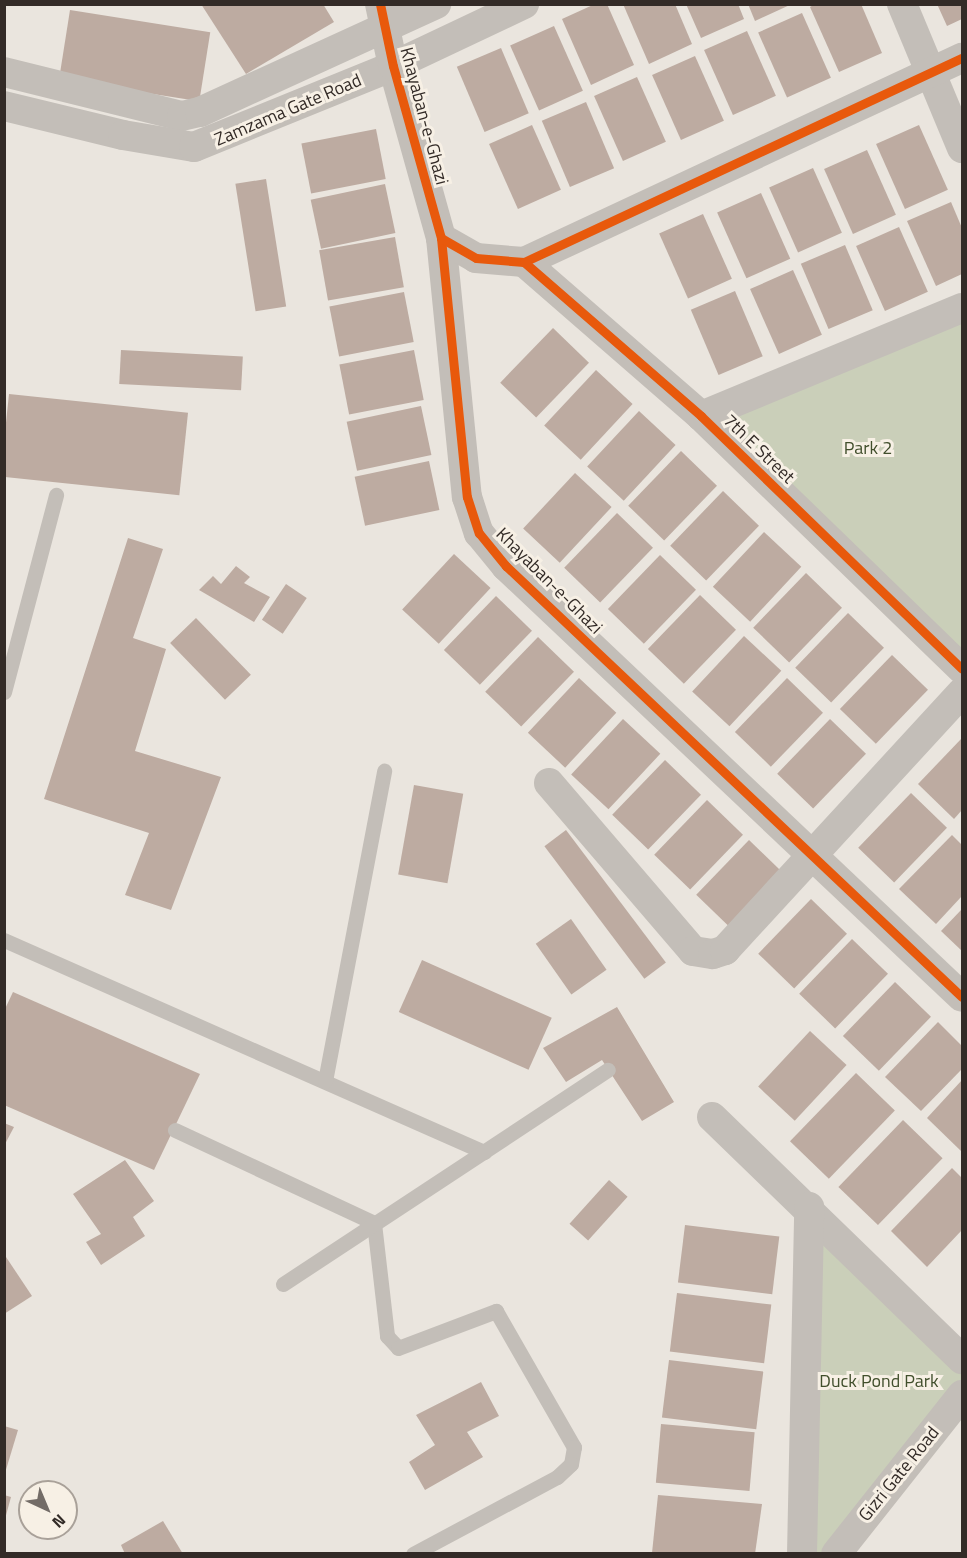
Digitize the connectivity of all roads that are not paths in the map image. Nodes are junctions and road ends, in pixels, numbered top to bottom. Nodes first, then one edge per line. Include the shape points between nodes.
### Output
1 (436, 4) edge
2 (524, 4) edge
3 (902, 4) edge
4 (382, 15) edge
5 (963, 58) edge
6 (393, 66) junction
7 (931, 71) junction
8 (4, 72) edge
9 (4, 106) edge
10 (963, 148) edge
11 (441, 238) junction
12 (524, 262) junction
13 (963, 308) edge
14 (701, 416) junction
15 (57, 495) dead end
16 (963, 669) edge
17 (4, 692) edge
18 (963, 692) edge
19 (384, 771) dead end
20 (549, 783) dead end
21 (814, 855) junction
22 (4, 940) edge
23 (963, 998) edge
24 (608, 1070) dead end
25 (325, 1082) junction
26 (712, 1117) dead end
27 (175, 1130) dead end
28 (484, 1152) junction
29 (809, 1207) junction
30 (374, 1223) junction
31 (283, 1284) dead end
32 (963, 1359) edge
33 (963, 1395) edge
34 (413, 1554) edge
35 (802, 1554) edge
36 (836, 1554) edge

1 - 4 street, Zamzama Gate Road
2 - 6 street, Zamzama Gate Road
3 - 7 street
4 - 6 street, Khayaban-e-Ghazi
4 - 8 street, Zamzama Gate Road via 200,112 182,116
5 - 7 street
6 - 9 street, Zamzama Gate Road via 194,147 123,135
6 - 11 street, Khayaban-e-Ghazi
7 - 10 street
7 - 12 street
11 - 12 street via 454,249 476,258
11 - 21 street, Khayaban-e-Ghazi via 467,497 479,533 506,566
12 - 14 street, 7th E Street
13 - 14 street
14 - 16 street, 7th E Street
15 - 17 lane
18 - 21 street
19 - 25 lane
20 - 21 street via 693,951 705,954 725,950
21 - 23 street, Khayaban-e-Ghazi
22 - 25 lane
24 - 28 lane
25 - 28 lane
26 - 29 street
27 - 30 lane
28 - 30 lane
29 - 32 street
29 - 35 street
30 - 31 lane
30 - 34 lane via 387,1336 398,1348 496,1311 574,1446 571,1464 556,1478
33 - 36 street, Gizri Gate Road

